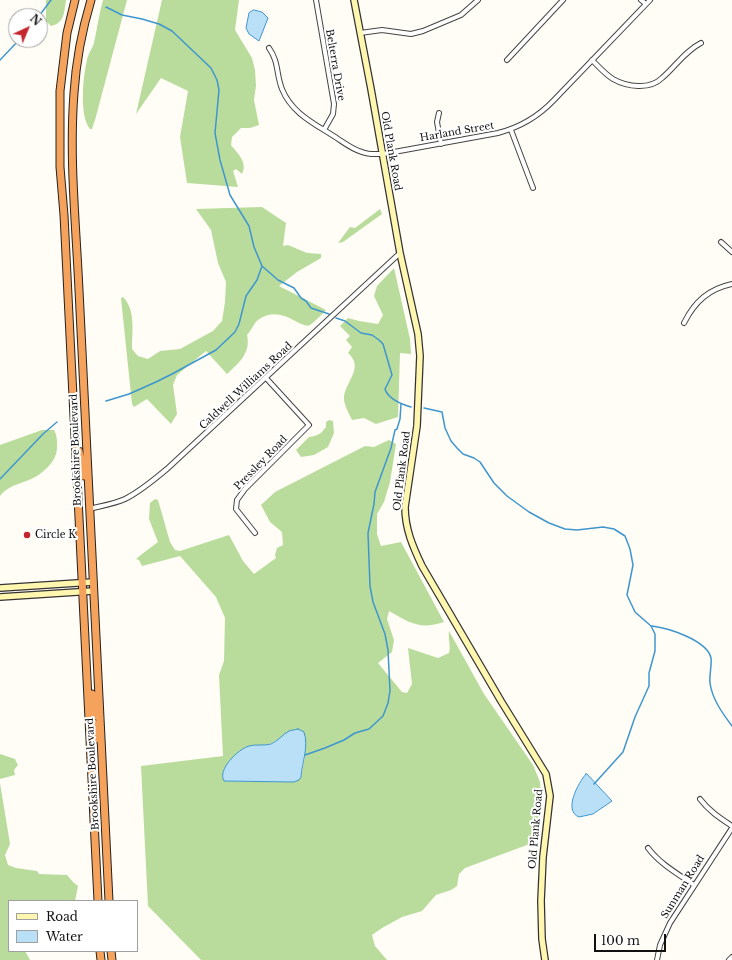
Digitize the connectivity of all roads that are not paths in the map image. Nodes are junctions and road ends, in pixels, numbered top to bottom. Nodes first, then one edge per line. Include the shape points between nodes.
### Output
1 (76, 0) edge
2 (91, 0) edge
3 (316, 0) edge
4 (354, 0) edge
5 (478, 0) edge
6 (563, 0) edge
7 (641, 0) edge
8 (650, 0) edge
9 (646, 4) junction
10 (360, 33) junction
11 (701, 43) dead end
12 (270, 48) dead end
13 (507, 60) dead end
14 (592, 60) junction
15 (439, 112) dead end
16 (324, 130) junction
17 (511, 130) junction
18 (441, 144) junction
19 (383, 154) junction
20 (533, 188) dead end
21 (721, 242) dead end
22 (732, 252) edge
23 (400, 253) junction
24 (732, 284) edge
25 (684, 323) dead end
26 (266, 378) junction
27 (74, 431) junction
28 (89, 509) junction
29 (78, 515) junction
30 (255, 533) dead end
31 (91, 557) junction
32 (93, 582) junction
33 (82, 583) junction
34 (0, 588) edge
35 (93, 591) junction
36 (82, 592) junction
37 (0, 597) edge
38 (86, 660) junction
39 (100, 718) junction
40 (89, 719) junction
41 (104, 797) junction
42 (700, 799) dead end
43 (732, 827) edge
44 (648, 848) dead end
45 (694, 885) junction
46 (98, 900) edge
47 (109, 900) edge
48 (732, 957) edge
49 (545, 960) edge
50 (657, 960) edge
51 (729, 960) edge

1 - 27 highway, Brookshire Boulevard via 67,34 60,90 60,179
2 - 28 highway, Brookshire Boulevard via 77,66 72,135
3 - 16 street, Belterra Drive via 334,104 333,114
4 - 10 street, Old Plank Road
5 - 10 street via 461,15 423,31 411,34 382,30
6 - 13 street
7 - 9 street
8 - 9 street, Harland Street
9 - 14 street, Harland Street
10 - 19 street, Old Plank Road
11 - 14 street via 692,48 662,79 647,86 618,82
12 - 16 street, Harland Street via 275,56 281,88 288,100 306,119
14 - 17 street, Harland Street via 542,112
15 - 18 street via 437,122
16 - 19 street, Harland Street via 361,152
17 - 18 street, Harland Street
17 - 20 street
18 - 19 street, Harland Street
19 - 23 street, Old Plank Road
21 - 22 street
23 - 26 street, Caldwell Williams Road
23 - 49 street, Old Plank Road via 418,334 420,356 417,426 405,507 407,529 426,572 546,774 550,796 541,901
24 - 25 street via 719,287 703,296
26 - 28 street, Caldwell Williams Road via 149,483 123,500
26 - 30 street, Pressley Road via 309,425 245,488 237,500 236,509
27 - 28 highway via 84,476 85,504
27 - 29 highway, Brookshire Boulevard
28 - 31 highway, Brookshire Boulevard
29 - 31 highway via 85,518 86,545
29 - 33 highway, Brookshire Boulevard
31 - 32 highway, Brookshire Boulevard
32 - 33 street
32 - 35 highway, Brookshire Boulevard
33 - 34 street
33 - 36 highway, Brookshire Boulevard
35 - 36 street
35 - 39 highway, Brookshire Boulevard
36 - 37 street
36 - 38 highway, Brookshire Boulevard
38 - 39 highway via 94,714
38 - 40 highway, Brookshire Boulevard
39 - 41 highway, Brookshire Boulevard
40 - 41 highway via 95,728
40 - 46 highway, Brookshire Boulevard
41 - 47 highway, Brookshire Boulevard
42 - 43 street via 715,815
43 - 45 street, Sunman Road
44 - 45 street via 665,866
45 - 50 street, Sunman Road via 670,923 660,945
48 - 51 street

